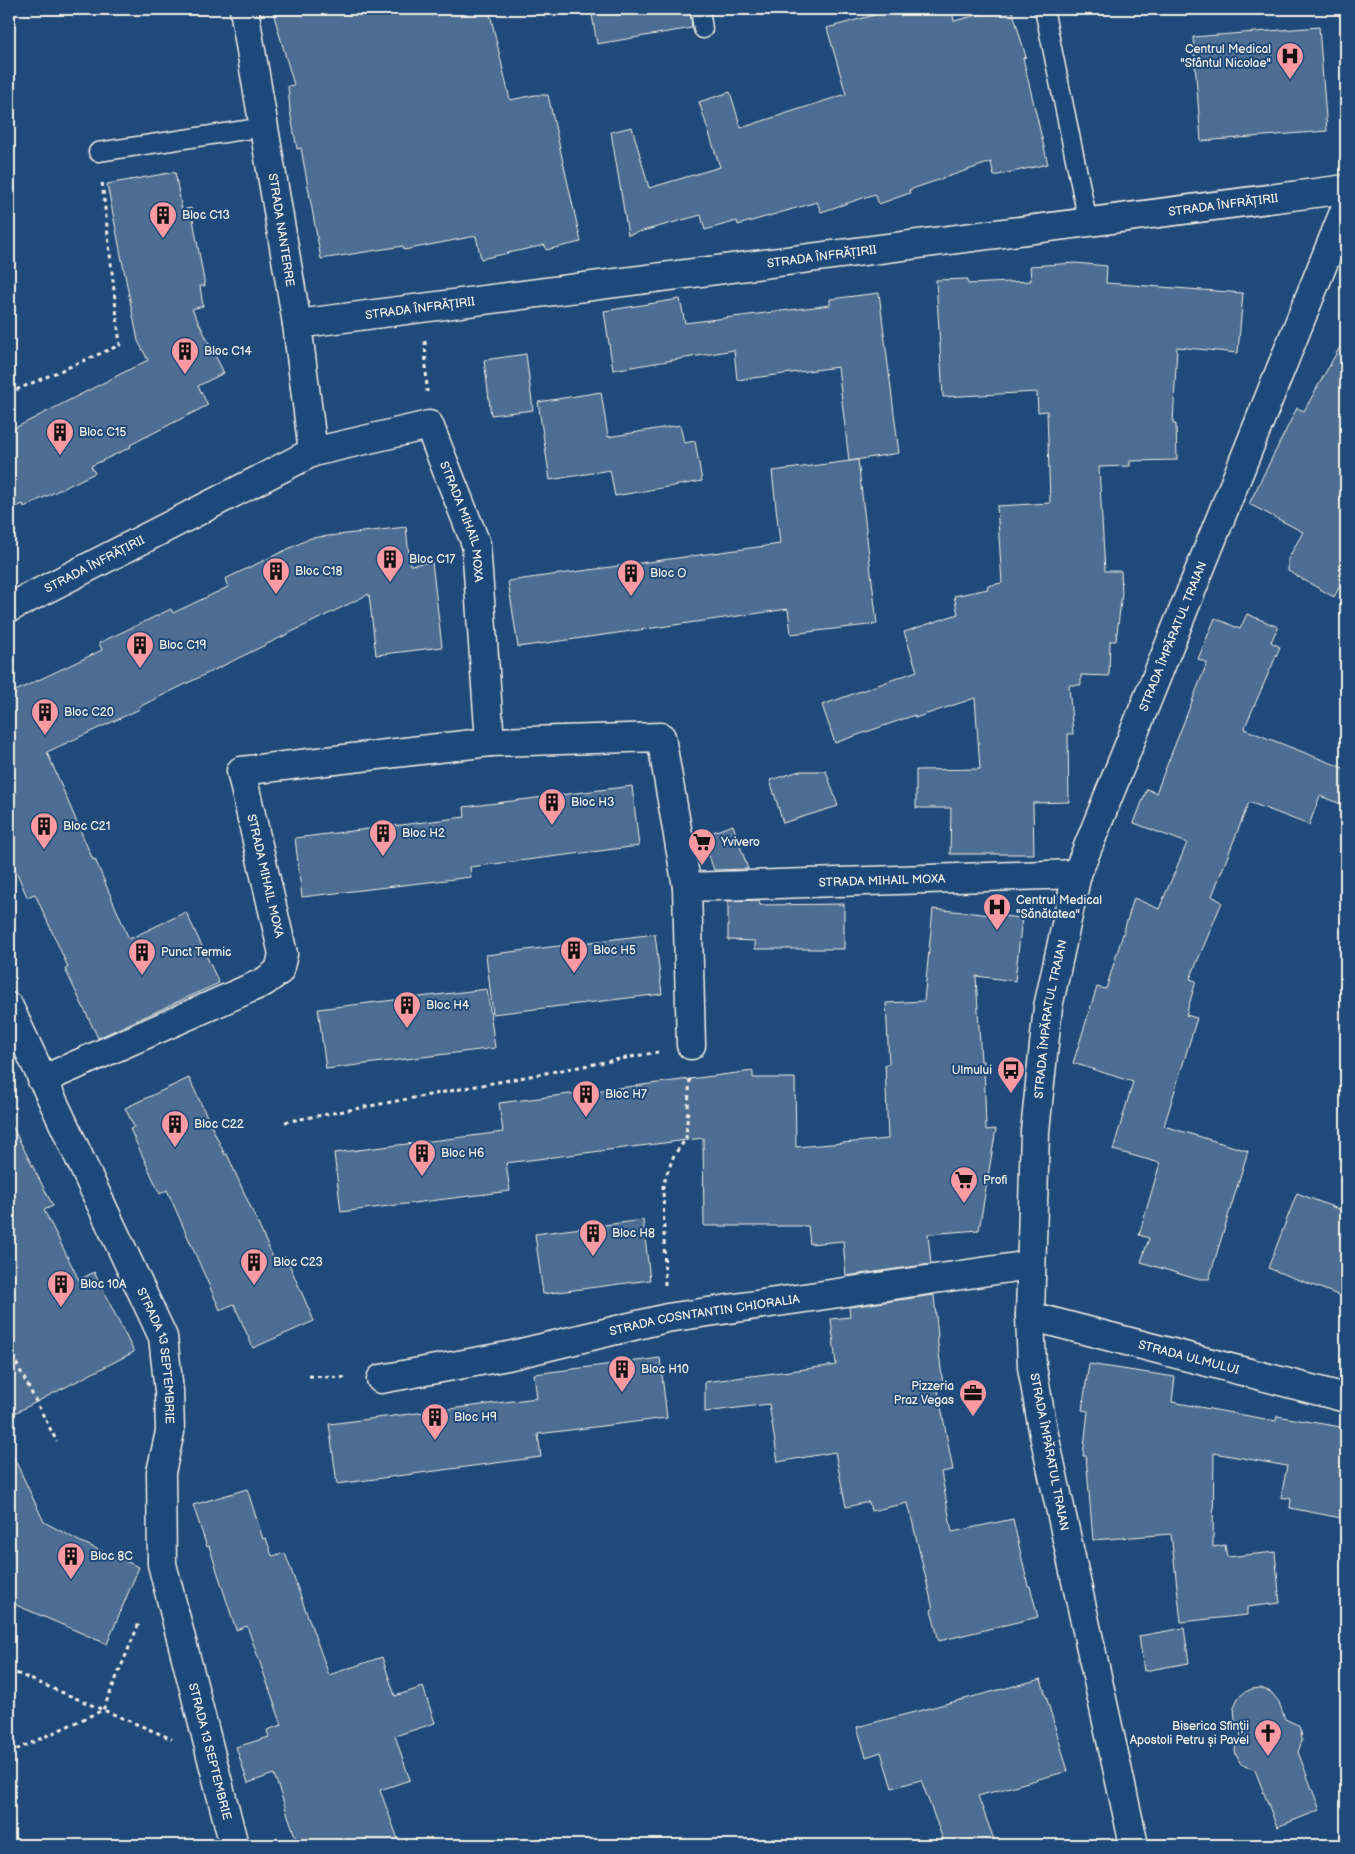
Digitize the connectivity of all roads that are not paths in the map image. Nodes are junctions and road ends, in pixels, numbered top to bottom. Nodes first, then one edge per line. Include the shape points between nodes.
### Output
1 (244, 9) edge
2 (700, 9) edge
3 (1044, 9) edge
4 (703, 29) dead end
5 (264, 127) junction
6 (98, 152) road end
7 (1346, 189) edge
8 (1346, 207) edge
9 (1088, 222) junction
10 (297, 324) junction
11 (313, 452) junction
12 (9, 608) edge
13 (490, 742) junction
14 (1077, 874) junction
15 (687, 887) junction
16 (9, 1007) edge
17 (691, 1045) road end
18 (42, 1080) junction
19 (1030, 1265) junction
20 (1030, 1316) junction
21 (381, 1379) dead end
22 (1346, 1398) edge
23 (234, 1845) edge
24 (1134, 1845) edge

1 - 5 street, STRADA NANTERRE
2 - 4 lane
3 - 9 lane
5 - 6 lane
5 - 10 street, STRADA NANTERRE
7 - 9 street, STRADA ÎNFRĂȚIRII
8 - 14 street, STRADA ÎMPĂRATUL TRAIAN
9 - 10 street, STRADA ÎNFRĂȚIRII
10 - 11 street, STRADA NANTERRE
11 - 12 street, STRADA ÎNFRĂȚIRII
11 - 13 street, STRADA MIHAIL MOXA via 429,425 476,544
13 - 15 street, STRADA MIHAIL MOXA via 661,737
13 - 18 street, STRADA MIHAIL MOXA via 241,772 283,954 279,971 264,982
14 - 15 street, STRADA MIHAIL MOXA
14 - 19 street, STRADA ÎMPĂRATUL TRAIAN via 1048,1007 1035,1131
15 - 17 street, STRADA MIHAIL MOXA
16 - 18 street, STRADA 13 SEPTEMBRIE
18 - 23 street, STRADA 13 SEPTEMBRIE via 163,1338 170,1432 161,1472 162,1564
19 - 20 street, STRADA ÎMPĂRATUL TRAIAN
19 - 21 street, STRADA COSNTANTIN CHIORALIA via 667,1318 508,1356
20 - 22 street, STRADA ULMULUI
20 - 24 street, STRADA ÎMPĂRATUL TRAIAN via 1032,1367 1043,1430

